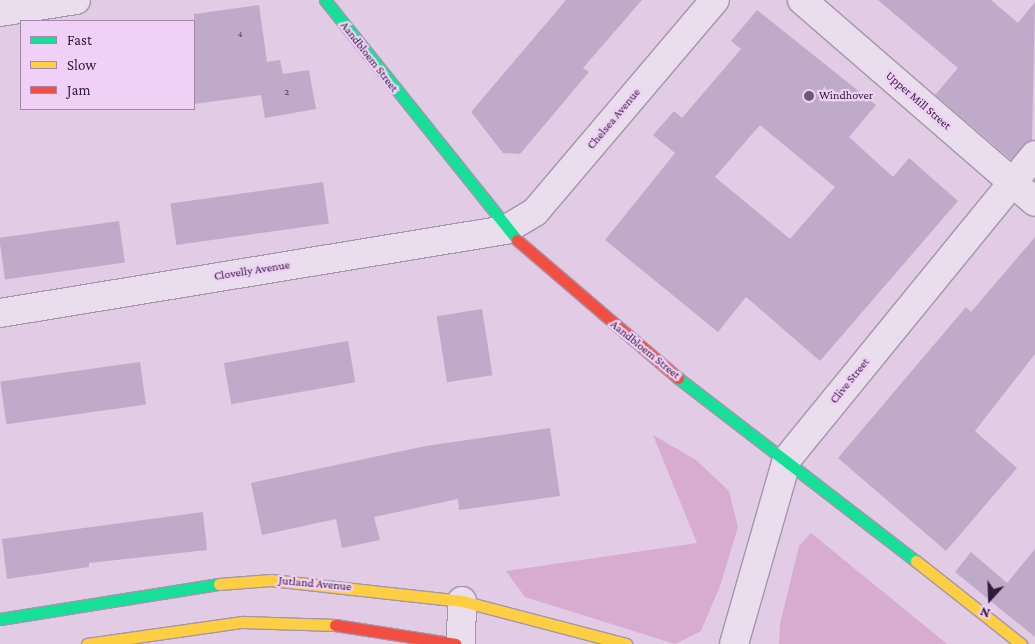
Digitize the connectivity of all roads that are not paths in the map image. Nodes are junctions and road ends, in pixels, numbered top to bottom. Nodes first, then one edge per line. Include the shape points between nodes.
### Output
1 (76, 0) edge
2 (325, 0) edge
3 (716, 0) edge
4 (802, 0) edge
5 (0, 12) edge
6 (1035, 155) edge
7 (1012, 182) junction
8 (1035, 202) edge
9 (505, 230) junction
10 (0, 313) edge
11 (787, 459) junction
12 (462, 601) junction
13 (0, 619) edge
14 (87, 644) edge
15 (456, 644) edge
16 (461, 644) edge
17 (626, 644) edge
18 (734, 644) edge
19 (1021, 644) edge

1 - 5 street
2 - 9 main road, Aandbloem Street
3 - 9 street, Chelsea Avenue via 534,212
4 - 7 street, Upper Mill Street
6 - 7 street, Clive Street
7 - 8 street, Upper Mill Street
7 - 11 street, Clive Street
9 - 10 street, Clovelly Avenue
9 - 11 main road, Aandbloem Street via 654,360
11 - 18 street, Clive Street
11 - 19 main road, Aandbloem Street
12 - 13 main road, Jutland Avenue via 271,580 194,586
12 - 16 street
12 - 17 main road, Jutland Avenue
14 - 15 main road via 251,622 319,623 399,632

